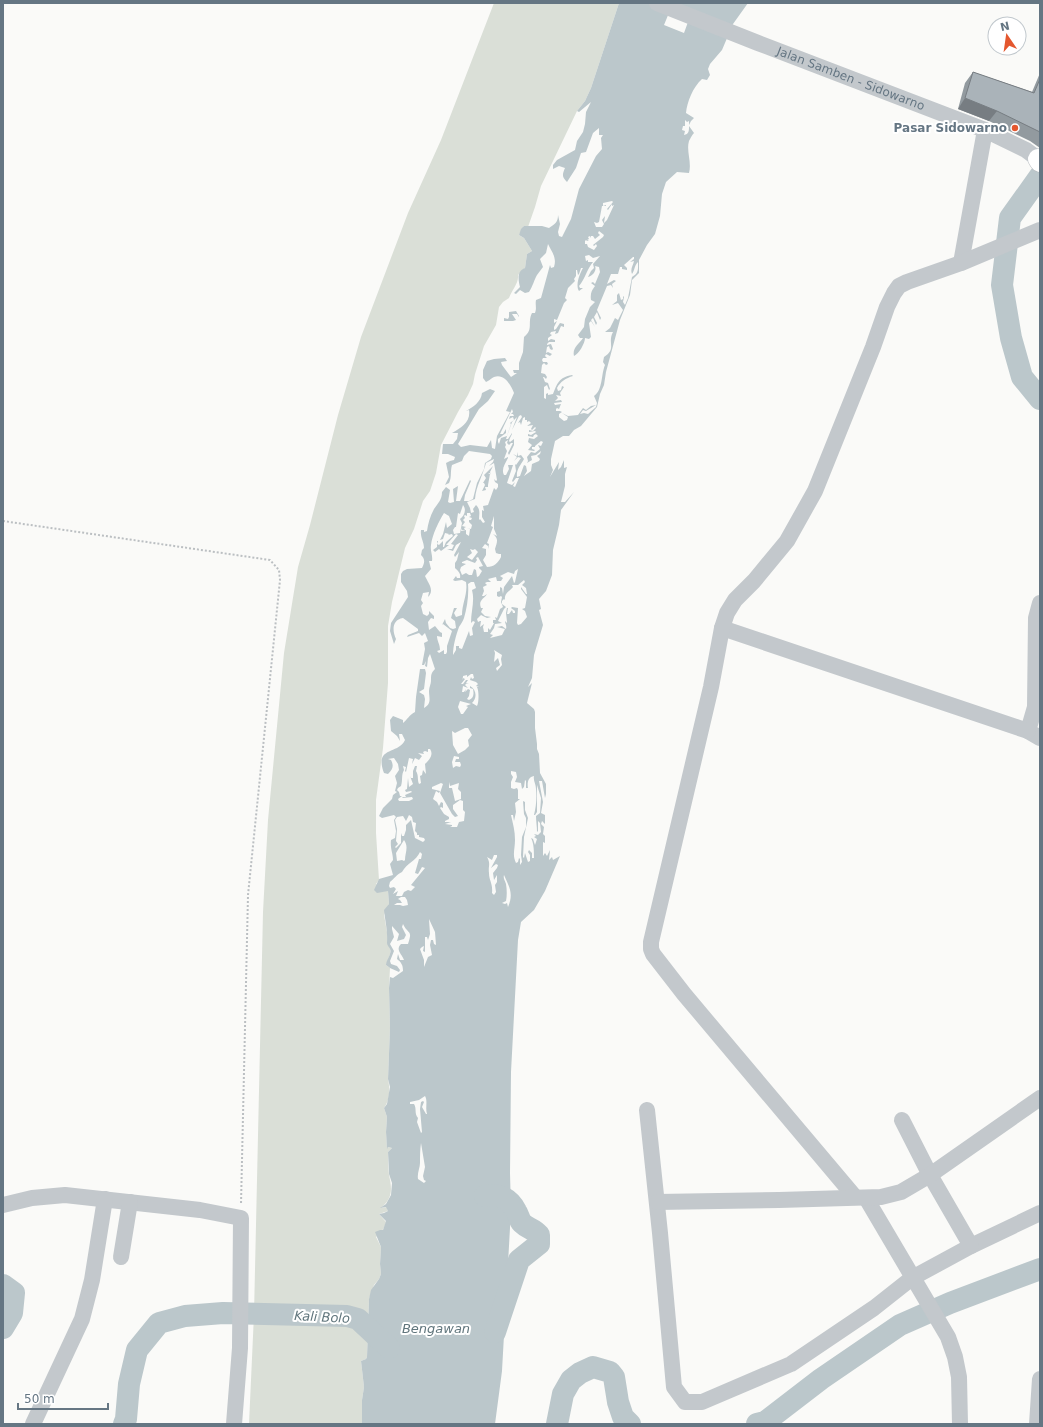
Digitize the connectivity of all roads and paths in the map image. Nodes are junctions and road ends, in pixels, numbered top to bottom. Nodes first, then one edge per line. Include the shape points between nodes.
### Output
1 (657, 3) edge
2 (985, 130) junction
3 (1039, 160) edge
4 (1040, 230) edge
5 (962, 262) junction
6 (3, 521) edge
7 (1040, 603) edge
8 (722, 628) junction
9 (1034, 735) edge
10 (1040, 1098) edge
11 (647, 1110) dead end
12 (902, 1120) dead end
13 (930, 1175) junction
14 (860, 1197) junction
15 (105, 1199) junction
16 (130, 1202) junction
17 (657, 1202) junction
18 (3, 1205) edge
19 (1040, 1213) edge
20 (241, 1218) junction
21 (971, 1246) junction
22 (121, 1257) dead end
23 (912, 1278) junction
24 (1040, 1379) edge
25 (33, 1424) edge
26 (234, 1424) edge
27 (960, 1424) edge
28 (1038, 1424) edge

1 - 2 street, Jalan Samben - Sidowarno
2 - 3 street, Jalan Samben - Sidowarno via 1026,150
2 - 5 street
4 - 5 street
5 - 8 street via 907,282 899,286 894,293 815,491 786,541 735,600
6 - 20 path via 270,560 279,570 248,895
7 - 9 street via 1036,618
8 - 9 street
8 - 14 street via 711,687 651,949 684,994
10 - 13 street
11 - 17 street
12 - 13 street
13 - 14 street via 901,1192 881,1197
13 - 21 street
14 - 17 street
14 - 23 street
15 - 16 street
15 - 18 street via 65,1195 32,1198
15 - 25 street via 92,1280 82,1319
16 - 20 street via 200,1210
16 - 22 street
17 - 23 street via 674,1387 685,1402 702,1402 791,1364 874,1308
19 - 21 street
20 - 26 street via 240,1348
21 - 23 street
23 - 27 street via 948,1336 956,1357
24 - 28 street

